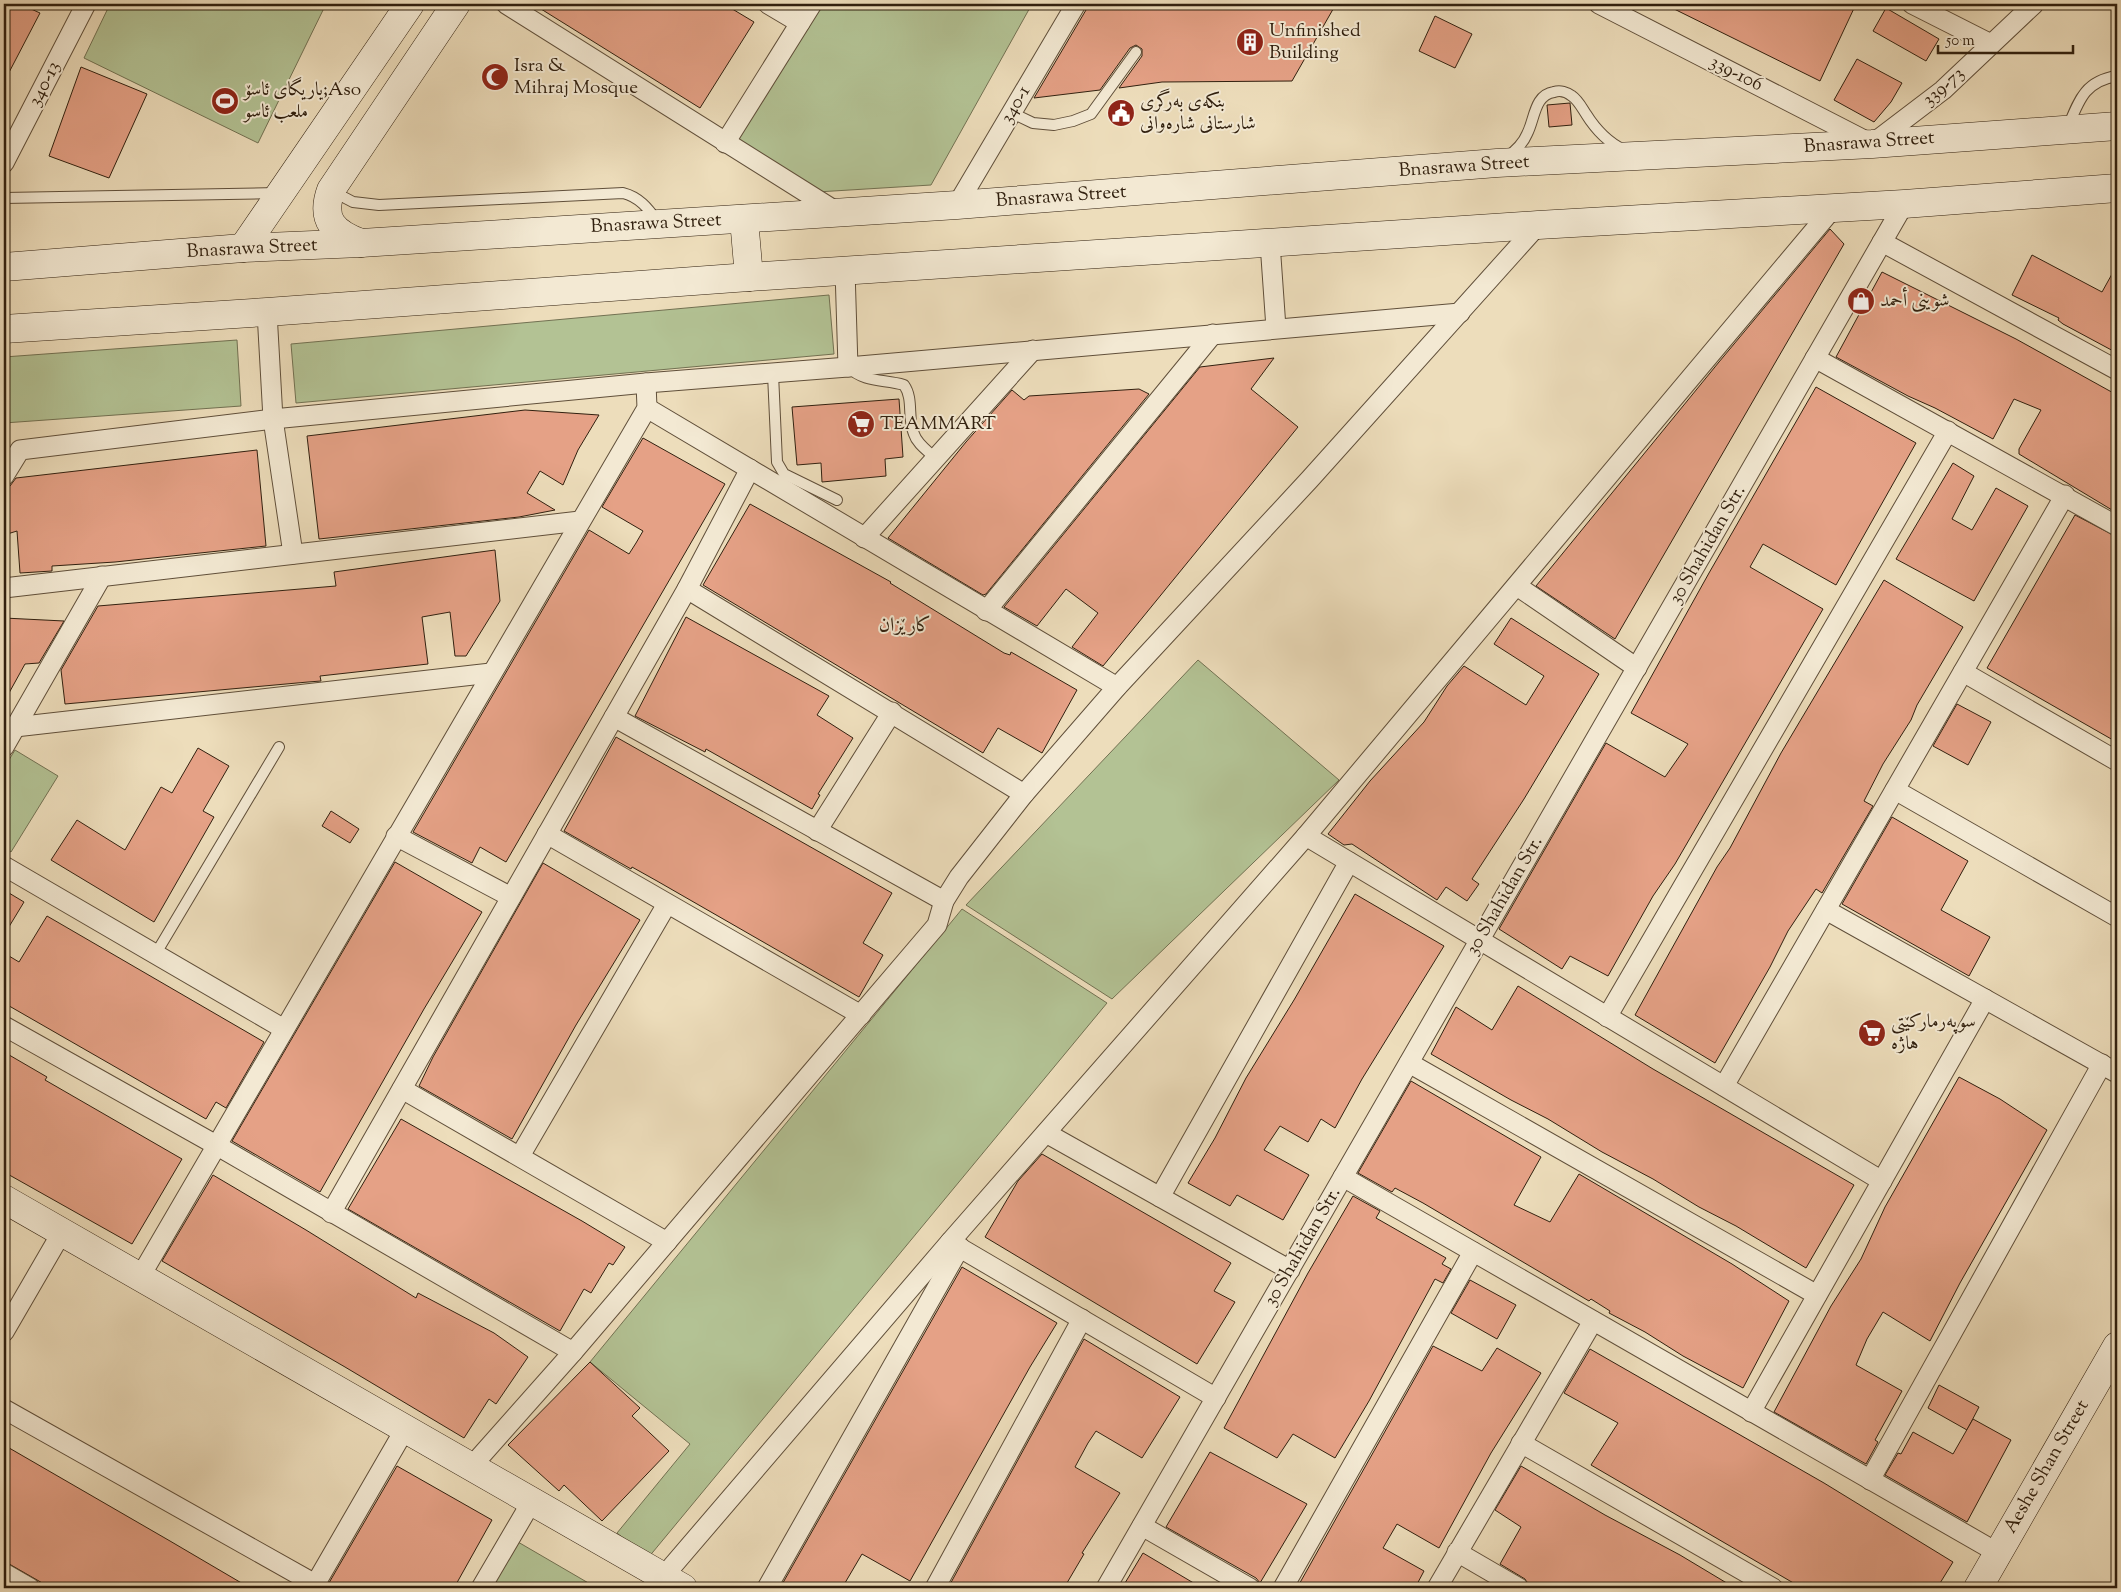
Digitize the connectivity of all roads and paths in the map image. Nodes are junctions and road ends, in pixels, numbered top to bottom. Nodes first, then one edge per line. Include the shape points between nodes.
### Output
1 (86, 4) edge
2 (410, 4) edge
3 (456, 4) edge
4 (506, 4) edge
5 (768, 4) edge
6 (812, 4) edge
7 (1076, 4) edge
8 (1599, 4) edge
9 (1912, 4) edge
10 (2034, 4) edge
11 (800, 23) junction
12 (1991, 44) junction
13 (1136, 52) dead end
14 (2117, 76) edge
15 (1012, 112) junction
16 (2117, 126) edge
17 (2067, 129) junction
18 (725, 143) junction
19 (1872, 144) junction
20 (1640, 155) junction
21 (4, 163) edge
22 (1497, 163) junction
23 (2104, 188) edge
24 (331, 190) junction
25 (281, 193) junction
26 (4, 198) edge
27 (1904, 204) junction
28 (2117, 204) edge
29 (957, 205) junction
30 (1834, 207) junction
31 (837, 212) junction
32 (744, 219) junction
33 (660, 224) junction
34 (1538, 225) junction
35 (1882, 242) junction
36 (360, 243) junction
37 (1270, 243) junction
38 (243, 248) junction
39 (4, 267) edge
40 (845, 270) junction
41 (749, 277) junction
42 (268, 312) junction
43 (1460, 313) junction
44 (1276, 328) junction
45 (4, 329) edge
46 (1213, 334) junction
47 (1033, 350) junction
48 (1815, 358) junction
49 (848, 368) junction
50 (2117, 370) edge
51 (773, 374) junction
52 (646, 384) junction
53 (647, 408) junction
54 (273, 419) junction
55 (1948, 432) junction
56 (935, 458) junction
57 (750, 469) junction
58 (4, 476) edge
59 (2065, 495) junction
60 (838, 500) dead end
61 (580, 522) junction
62 (2117, 526) edge
63 (864, 538) junction
64 (293, 554) junction
65 (102, 576) junction
66 (1516, 586) junction
67 (4, 588) edge
68 (687, 589) junction
69 (986, 611) junction
70 (1637, 668) junction
71 (1963, 672) junction
72 (491, 673) junction
73 (1117, 687) junction
74 (892, 712) junction
75 (614, 717) junction
76 (15, 727) junction
77 (4, 747) edge
78 (279, 747) dead end
79 (2117, 761) edge
80 (1895, 790) junction
81 (1024, 794) junction
82 (817, 831) junction
83 (547, 834) junction
84 (396, 836) junction
85 (1306, 836) junction
86 (1349, 862) junction
87 (4, 866) edge
88 (511, 897) junction
89 (944, 901) junction
90 (667, 904) junction
91 (1826, 910) junction
92 (2117, 917) edge
93 (1479, 941) junction
94 (155, 954) junction
95 (1985, 999) junction
96 (861, 1015) junction
97 (1607, 1017) junction
98 (4, 1026) edge
99 (284, 1030) junction
100 (1409, 1063) junction
101 (2110, 1068) edge
102 (1724, 1086) junction
103 (402, 1089) junction
104 (1046, 1133) junction
105 (216, 1146) junction
106 (520, 1156) junction
107 (1343, 1177) junction
108 (1882, 1181) junction
109 (1160, 1197) junction
110 (4, 1199) edge
111 (331, 1213) junction
112 (62, 1232) junction
113 (667, 1242) junction
114 (955, 1245) junction
115 (1474, 1252) junction
116 (1290, 1270) junction
117 (140, 1277) junction
118 (1818, 1295) junction
119 (1082, 1319) junction
120 (1593, 1321) junction
121 (4, 1332) edge
122 (2117, 1346) edge
123 (573, 1352) junction
124 (1216, 1398) junction
125 (4, 1408) edge
126 (1751, 1412) junction
127 (405, 1429) junction
128 (1521, 1443) junction
129 (472, 1467) junction
130 (1870, 1480) junction
131 (532, 1501) junction
132 (1142, 1526) junction
133 (1458, 1552) junction
134 (1998, 1553) junction
135 (4, 1573) edge
136 (673, 1583) edge
137 (314, 1586) edge
138 (30, 1588) edge
139 (481, 1588) edge
140 (767, 1588) edge
141 (935, 1588) edge
142 (1106, 1588) edge
143 (1250, 1588) edge
144 (1284, 1588) edge
145 (1436, 1588) edge
146 (1519, 1588) edge
147 (1772, 1588) edge
148 (1978, 1588) edge

1 - 21 street, 340-13
2 - 25 main road
3 - 24 main road
4 - 18 street
5 - 11 street
6 - 11 street
7 - 15 street, 340-1
8 - 19 street, 339-106
9 - 12 street
10 - 12 street, 339-73
11 - 18 street
12 - 19 street, 339-73 via 1943,90
13 - 15 lane via 1091,114 1054,125 1033,123
14 - 17 lane via 2100,80 2087,90
15 - 29 street, 340-1
16 - 17 main road, Bnasrawa Street
17 - 19 main road, Bnasrawa Street
18 - 31 street
19 - 20 main road, Bnasrawa Street
20 - 22 main road, Bnasrawa Street
20 - 22 lane via 1607,140 1574,97 1558,91 1541,97 1524,140 1514,152
22 - 29 main road, Bnasrawa Street
23 - 27 main road
23 - 28 main road
24 - 33 lane via 354,202 379,205 623,193 647,206
24 - 36 main road via 326,203 327,215 334,228
25 - 26 lane
25 - 38 main road
27 - 30 main road
27 - 35 street, 30 Shahidan Str.
29 - 31 main road, Bnasrawa Street
30 - 34 main road
30 - 66 street
31 - 32 main road, Bnasrawa Street
32 - 33 main road, Bnasrawa Street
32 - 41 main road
33 - 36 main road, Bnasrawa Street
34 - 37 main road
34 - 43 street
35 - 48 street, 30 Shahidan Str.
35 - 50 street
36 - 38 main road, Bnasrawa Street
37 - 40 main road
37 - 44 street
38 - 39 main road, Bnasrawa Street
40 - 41 main road
40 - 49 street
41 - 42 main road
42 - 45 main road
42 - 54 street
43 - 44 street
43 - 73 street
44 - 46 street
46 - 47 street
46 - 69 street
47 - 49 street
47 - 56 street
48 - 55 street
48 - 70 street, 30 Shahidan Str.
49 - 51 street
49 - 56 lane via 866,379 904,385 909,391 914,434
51 - 52 street
51 - 60 lane via 780,469 784,474
52 - 53 street
52 - 54 street
53 - 57 street
53 - 61 street
54 - 58 street via 20,450
54 - 64 street
55 - 59 street
55 - 97 street
56 - 63 street
57 - 63 street
57 - 68 street
59 - 62 street
59 - 71 street
61 - 64 street
61 - 72 street
63 - 69 street
64 - 65 street
65 - 67 street
65 - 76 street
66 - 70 street
66 - 85 street
68 - 74 street
68 - 75 street
69 - 73 street
70 - 93 street, 30 Shahidan Str.
71 - 79 street
71 - 80 street
72 - 76 street
72 - 84 street
73 - 81 street
74 - 81 street
74 - 82 street
75 - 82 street
75 - 83 street
76 - 77 street
78 - 94 lane
80 - 91 street
80 - 92 street
81 - 89 street
82 - 89 street
83 - 88 street
83 - 90 street
84 - 88 street
84 - 99 street
85 - 86 street
85 - 104 street
86 - 93 street
86 - 109 street
87 - 94 street
88 - 103 street
89 - 96 street via 937,926
90 - 96 street
90 - 106 street
91 - 95 street
91 - 102 street
93 - 97 street
93 - 100 street, 30 Shahidan Str.
94 - 99 street
95 - 101 street
95 - 108 street
96 - 113 street
97 - 102 street
98 - 105 street
99 - 105 street
100 - 107 street, 30 Shahidan Str.
100 - 118 street
101 - 130 street
102 - 108 street
103 - 106 street
103 - 111 street
104 - 109 street
104 - 114 street
105 - 111 street
105 - 117 street
106 - 113 street
107 - 115 street
107 - 116 street, 30 Shahidan Str.
108 - 118 street
109 - 116 street
110 - 112 main road
111 - 123 street
112 - 117 main road
112 - 121 street
113 - 123 street
114 - 119 street
114 - 136 street
114 - 140 street
115 - 120 street
115 - 144 street
116 - 124 street, 30 Shahidan Str.
117 - 127 main road
118 - 126 street
119 - 124 street
119 - 141 street
120 - 126 street
120 - 128 street
122 - 134 main road, Aeshe Shan Street
123 - 129 street
124 - 132 street, 30 Shahidan Str.
125 - 137 street
126 - 130 street
127 - 129 main road
127 - 137 street
128 - 133 street
128 - 147 street
129 - 131 main road
130 - 134 street
131 - 136 main road
131 - 139 street
132 - 142 street, 30 Shahidan Str.
132 - 143 street
133 - 145 street
133 - 146 street
134 - 148 main road, Aeshe Shan Street
135 - 138 street

